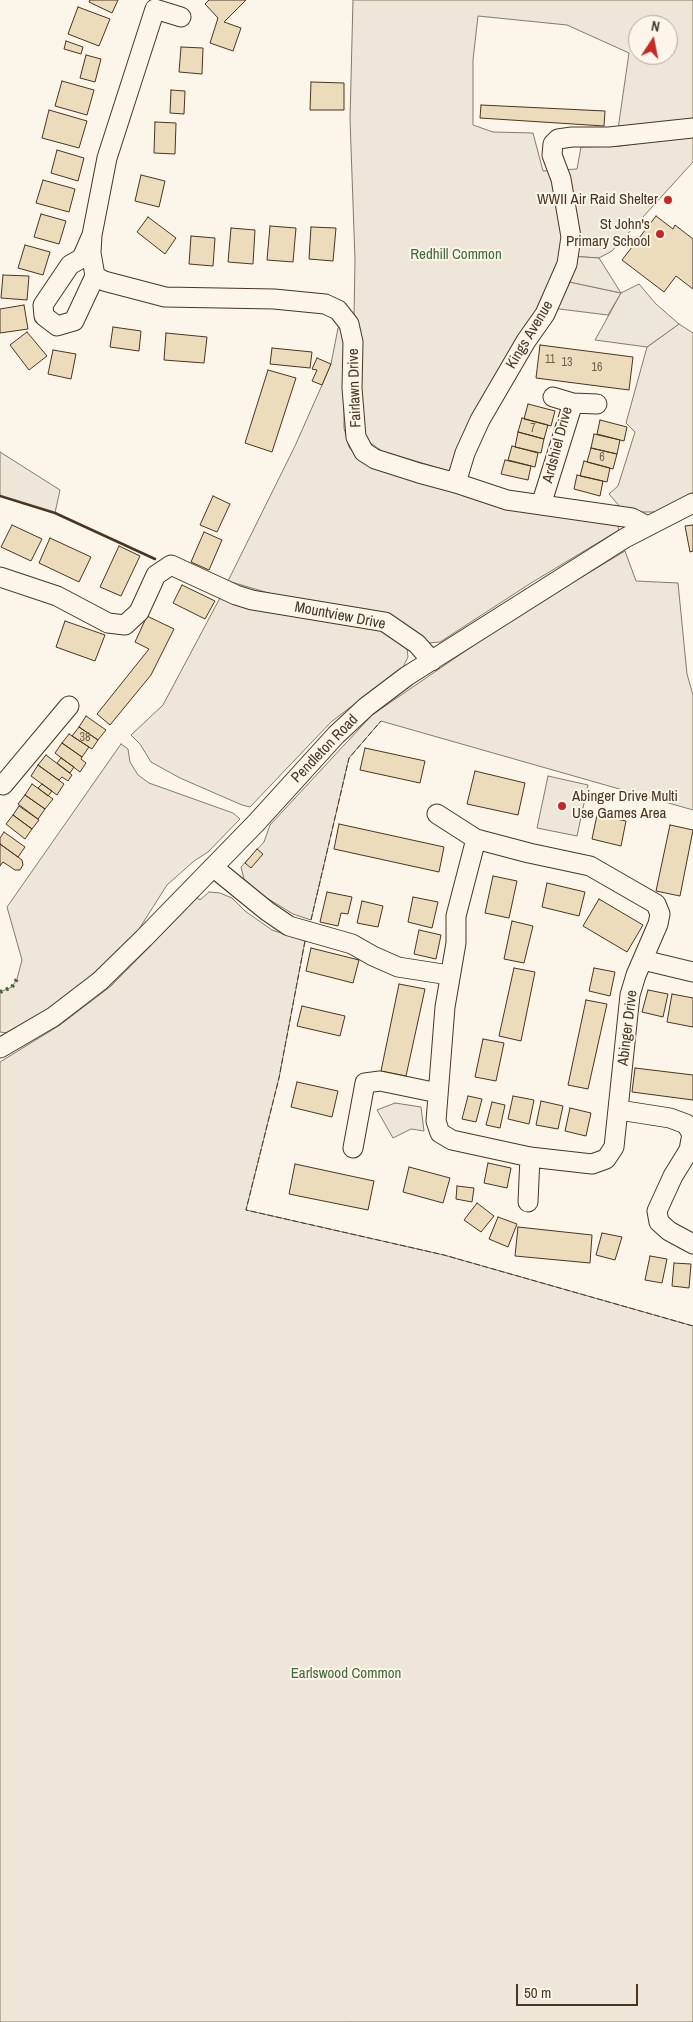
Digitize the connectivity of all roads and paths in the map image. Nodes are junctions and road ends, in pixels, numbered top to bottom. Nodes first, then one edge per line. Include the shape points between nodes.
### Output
1 (181, 17) dead end
2 (693, 128) edge
3 (92, 235) junction
4 (95, 276) junction
5 (553, 397) dead end
6 (573, 403) junction
7 (597, 404) dead end
8 (456, 483) junction
9 (693, 503) edge
10 (541, 506) junction
11 (647, 526) junction
12 (0, 577) edge
13 (432, 660) junction
14 (69, 706) dead end
15 (1, 786) edge
16 (437, 814) dead end
17 (476, 839) junction
18 (213, 867) junction
19 (643, 960) junction
20 (693, 972) edge
21 (449, 975) junction
22 (0, 1048) edge
23 (438, 1094) junction
24 (619, 1110) junction
25 (353, 1148) dead end
26 (530, 1157) junction
27 (528, 1202) dead end
28 (693, 1244) edge

1 - 3 street via 148,5 107,158
2 - 8 street, Kings Avenue via 609,137 572,137 553,144 552,154 561,179 571,237 567,264 545,314 480,420
3 - 4 street
3 - 4 street via 82,258 70,264 47,298 43,305 44,316 57,326 74,321
4 - 8 street, Fairlawn Drive via 165,297 274,300 325,304 338,310 349,324 354,342 352,388 356,437 364,452 375,459
5 - 6 street, Ardshiel Drive
6 - 7 street
6 - 10 street, Ardshiel Drive
8 - 10 street, Fairlawn Drive via 507,500
9 - 11 street, Pendleton Road
10 - 11 street, Fairlawn Drive via 632,518
11 - 13 street, Pendleton Road
12 - 13 street, Mountview Drive via 57,596 108,623 125,625 139,612 156,575 172,565 252,600 385,622 417,644
13 - 18 street, Pendleton Road via 366,707 336,734
14 - 15 street
16 - 17 street
17 - 19 street, Abinger Drive via 590,866 656,904 660,914 658,924
17 - 21 street, Abinger Drive via 456,916 456,943
18 - 21 street via 289,926 352,944 398,967
18 - 22 street, Pendleton Road via 100,980 53,1017
19 - 20 street
19 - 24 street, Abinger Drive via 630,995
21 - 23 street, Abinger Drive
23 - 25 street via 380,1082 365,1083
23 - 26 street, Abinger Drive via 436,1121 440,1133 452,1140
24 - 26 street, Abinger Drive via 614,1147 606,1159 592,1164
24 - 28 street via 670,1118 686,1124 692,1134 690,1150 673,1176 657,1211 659,1222
26 - 27 street

